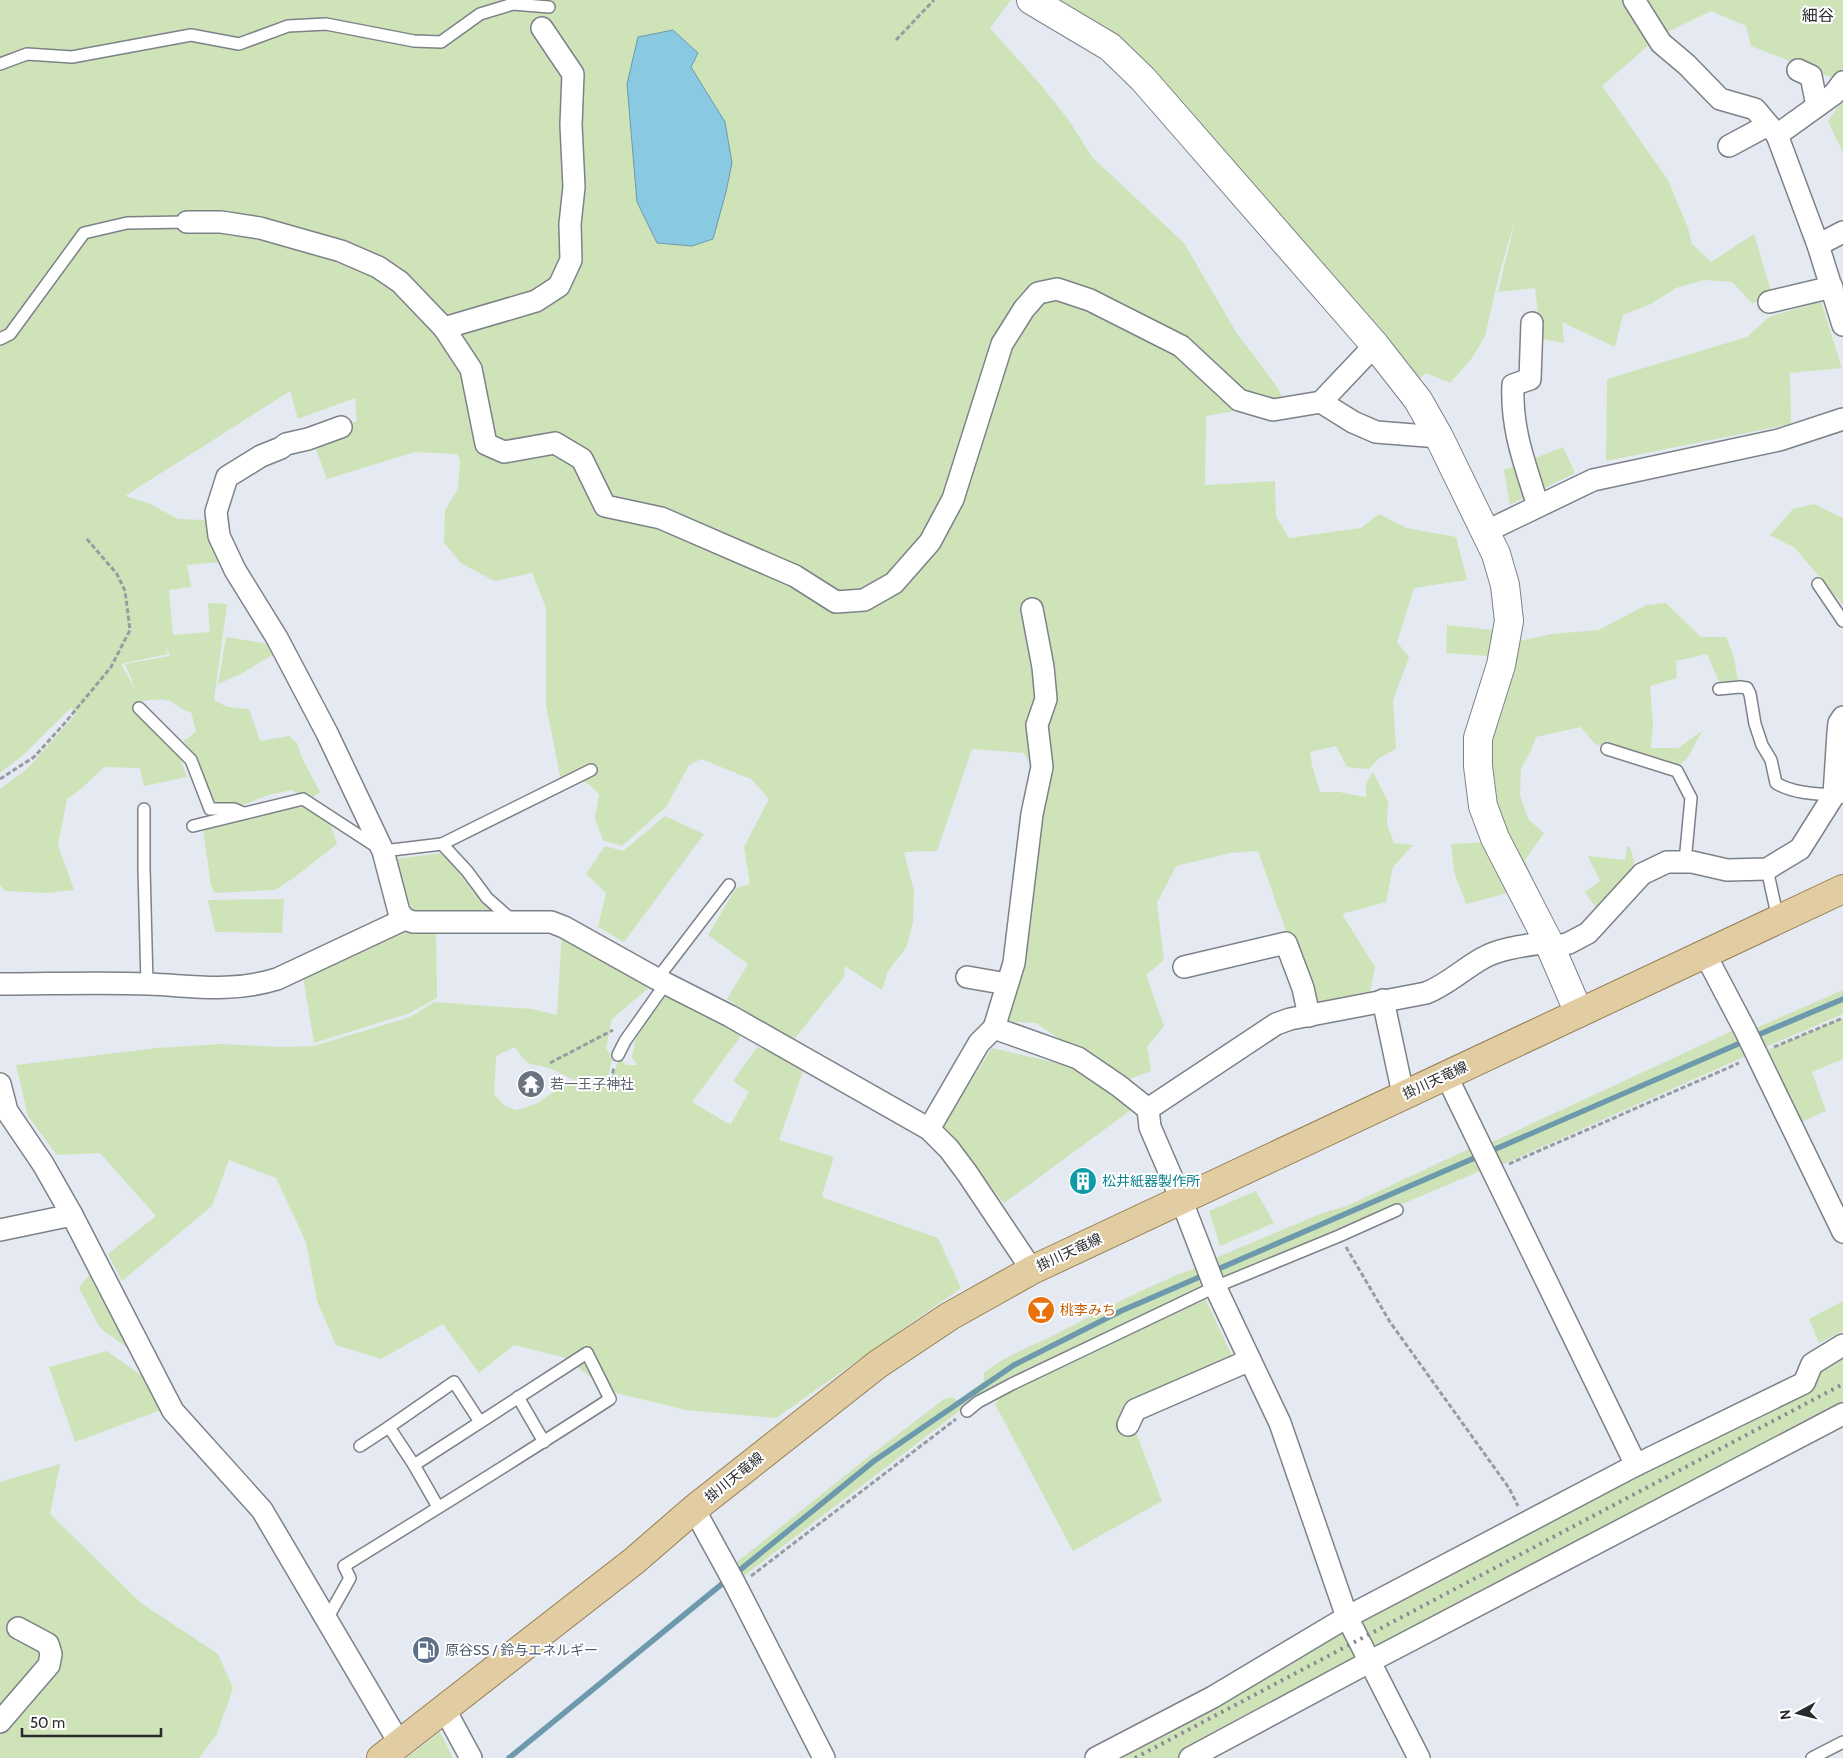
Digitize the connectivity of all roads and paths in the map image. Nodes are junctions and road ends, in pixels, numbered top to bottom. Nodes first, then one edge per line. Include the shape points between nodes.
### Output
1 (934, 0) edge
2 (1031, 0) edge
3 (1634, 0) edge
4 (550, 4) edge
5 (542, 28) joint
6 (896, 40) dead end
7 (0, 64) edge
8 (1798, 70) dead end
9 (1843, 82) edge
10 (1816, 106) junction
11 (1773, 130) junction
12 (1729, 146) dead end
13 (188, 222) joint
14 (1843, 232) edge
15 (1818, 245) junction
16 (1832, 287) junction
17 (1769, 302) dead end
18 (1843, 321) edge
19 (1532, 323) dead end
20 (444, 328) junction
21 (0, 339) edge
22 (1375, 345) junction
23 (1321, 402) junction
24 (1843, 419) edge
25 (341, 427) dead end
26 (1438, 437) junction
27 (1538, 506) junction
28 (1485, 532) junction
29 (86, 538) dead end
30 (1818, 584) dead end
31 (1032, 609) dead end
32 (1843, 621) edge
33 (1719, 689) dead end
34 (139, 708) dead end
35 (1843, 718) edge
36 (1607, 749) dead end
37 (591, 770) dead end
38 (0, 779) edge
39 (1838, 793) edge
40 (144, 809) dead end
41 (244, 813) junction
42 (193, 826) dead end
43 (442, 844) junction
44 (383, 851) junction
45 (1684, 862) junction
46 (1767, 869) junction
47 (729, 885) dead end
48 (1843, 889) edge
49 (1778, 919) junction
50 (405, 920) junction
51 (515, 922) junction
52 (1549, 945) junction
53 (1705, 954) junction
54 (1184, 967) dead end
55 (967, 977) dead end
56 (661, 981) junction
57 (0, 984) edge
58 (147, 984) junction
59 (1007, 984) junction
60 (1383, 1000) junction
61 (1580, 1012) junction
62 (1309, 1016) junction
63 (1843, 1018) edge
64 (994, 1028) junction
65 (614, 1030) dead end
66 (1756, 1053) junction
67 (618, 1055) joint
68 (550, 1063) dead end
69 (1446, 1075) junction
70 (0, 1084) edge
71 (564, 1084) dead end
72 (1403, 1094) junction
73 (1148, 1109) junction
74 (929, 1129) junction
75 (1491, 1169) junction
76 (1181, 1199) junction
77 (1398, 1210) dead end
78 (72, 1215) junction
79 (0, 1230) edge
80 (1843, 1232) edge
81 (1339, 1236) junction
82 (1032, 1270) junction
83 (1214, 1285) junction
84 (1843, 1345) edge
85 (1250, 1360) junction
86 (518, 1397) junction
87 (967, 1410) joint
88 (1843, 1414) edge
89 (480, 1422) junction
90 (1128, 1424) dead end
91 (389, 1427) junction
92 (544, 1442) junction
93 (360, 1446) dead end
94 (414, 1465) junction
95 (1636, 1465) junction
96 (438, 1507) junction
97 (694, 1509) junction
98 (1526, 1523) junction
99 (733, 1580) junction
100 (1347, 1618) junction
101 (327, 1619) junction
102 (18, 1628) dead end
103 (1369, 1662) junction
104 (444, 1708) junction
105 (0, 1722) edge
106 (1843, 1742) edge
107 (391, 1750) edge
108 (471, 1758) edge
109 (824, 1758) edge
110 (1096, 1758) edge
111 (1190, 1758) edge
112 (1420, 1758) edge
113 (1812, 1758) edge

1 - 6 path
2 - 22 street via 1110,47 1143,78
3 - 11 street via 1661,43 1720,99 1754,109
4 - 5 lane
4 - 7 lane via 513,4 480,14 440,42 414,41 326,24 288,26 239,44 192,35 72,57 27,54
5 - 20 street via 573,74 571,260 559,286 536,301
8 - 10 street via 1811,76
9 - 10 street via 1834,94
10 - 11 street
11 - 12 street
11 - 15 street
13 - 20 street via 221,222 260,228 341,251 378,267 400,282
13 - 21 lane via 128,223 84,233 10,334
14 - 15 street
15 - 16 street
16 - 17 street
16 - 18 street
19 - 27 street via 1530,379 1513,385 1512,406 1517,440
20 - 23 street via 471,369 486,444 504,452 555,443 582,459 605,506 661,518 795,576 836,602 864,600 894,583 930,542 953,499 1002,344 1038,293 1057,289 1090,300 1181,346 1239,400 1273,410
22 - 23 street
22 - 26 street via 1418,400
23 - 26 street via 1376,432
24 - 27 street via 1778,440 1593,480
25 - 44 street via 308,440 286,444 227,477 216,512 219,536 277,638
26 - 28 street
27 - 28 street
28 - 52 street via 1496,554 1505,585 1509,621 1500,665 1478,738 1483,806 1495,838
29 - 38 path via 117,574 125,591 130,630 112,668 64,724 34,757
30 - 32 lane
31 - 59 street via 1046,699 1037,725 1042,767 1032,814 1014,963
33 - 39 lane via 1747,688 1755,724 1771,760 1776,783 1798,790
34 - 41 lane via 191,760 210,808 234,809
35 - 39 street via 1838,733
36 - 45 lane via 1677,771 1691,798
37 - 43 lane
39 - 46 street via 1800,849
40 - 58 lane
41 - 42 lane
41 - 44 lane via 303,799
43 - 44 lane
43 - 51 lane via 487,898
44 - 50 street via 399,912
45 - 46 street via 1727,870
45 - 52 street via 1666,862 1642,874 1588,933 1568,943
46 - 49 lane
47 - 56 lane
48 - 49 main road, 掛川天竜線
49 - 53 main road, 掛川天竜線
50 - 51 street
50 - 58 street via 256,986 227,988
51 - 56 street via 551,922 564,927
52 - 60 street via 1497,952 1483,957 1439,988
52 - 61 street
53 - 61 main road, 掛川天竜線
53 - 66 street
54 - 62 street via 1286,943 1303,988
55 - 59 street
56 - 67 lane
56 - 74 street via 730,1016
57 - 58 street
59 - 64 street
60 - 62 street
60 - 72 street
61 - 69 main road, 掛川天竜線
62 - 73 street via 1276,1024
63 - 66 path
64 - 73 street via 1078,1058
64 - 74 street via 979,1043
65 - 68 path
66 - 75 path
66 - 80 street
67 - 71 path via 612,1076 606,1081
69 - 72 main road, 掛川天竜線
69 - 75 street
70 - 78 street via 7,1111
72 - 76 main road, 掛川天竜線
73 - 76 street via 1150,1127
74 - 82 street via 967,1173
75 - 95 street
76 - 82 main road, 掛川天竜線
76 - 83 street
77 - 81 lane
78 - 79 street
78 - 101 street via 173,1411 262,1510
81 - 83 lane
81 - 98 path via 1390,1322 1509,1488
82 - 97 main road, 掛川天竜線 via 950,1316 878,1364
83 - 85 street
83 - 87 lane via 1012,1384
84 - 95 street via 1812,1364 1804,1383
85 - 90 street via 1134,1410
85 - 100 street via 1280,1423
86 - 89 lane
86 - 92 lane
86 - 92 lane via 587,1353 610,1399
87 - 99 path
88 - 103 street
89 - 91 lane via 454,1382
89 - 94 lane
91 - 93 lane
91 - 94 lane
92 - 96 lane
94 - 96 lane
95 - 98 street
96 - 101 lane via 344,1566 350,1578
97 - 99 street
97 - 104 main road, 掛川天竜線 via 634,1561
98 - 100 street
99 - 109 street
100 - 103 street
100 - 110 street via 1213,1697
101 - 107 street via 394,1734
102 - 105 street via 48,1644 49,1665
103 - 111 street
103 - 112 street
104 - 107 main road, 掛川天竜線
104 - 108 street
106 - 113 lane

